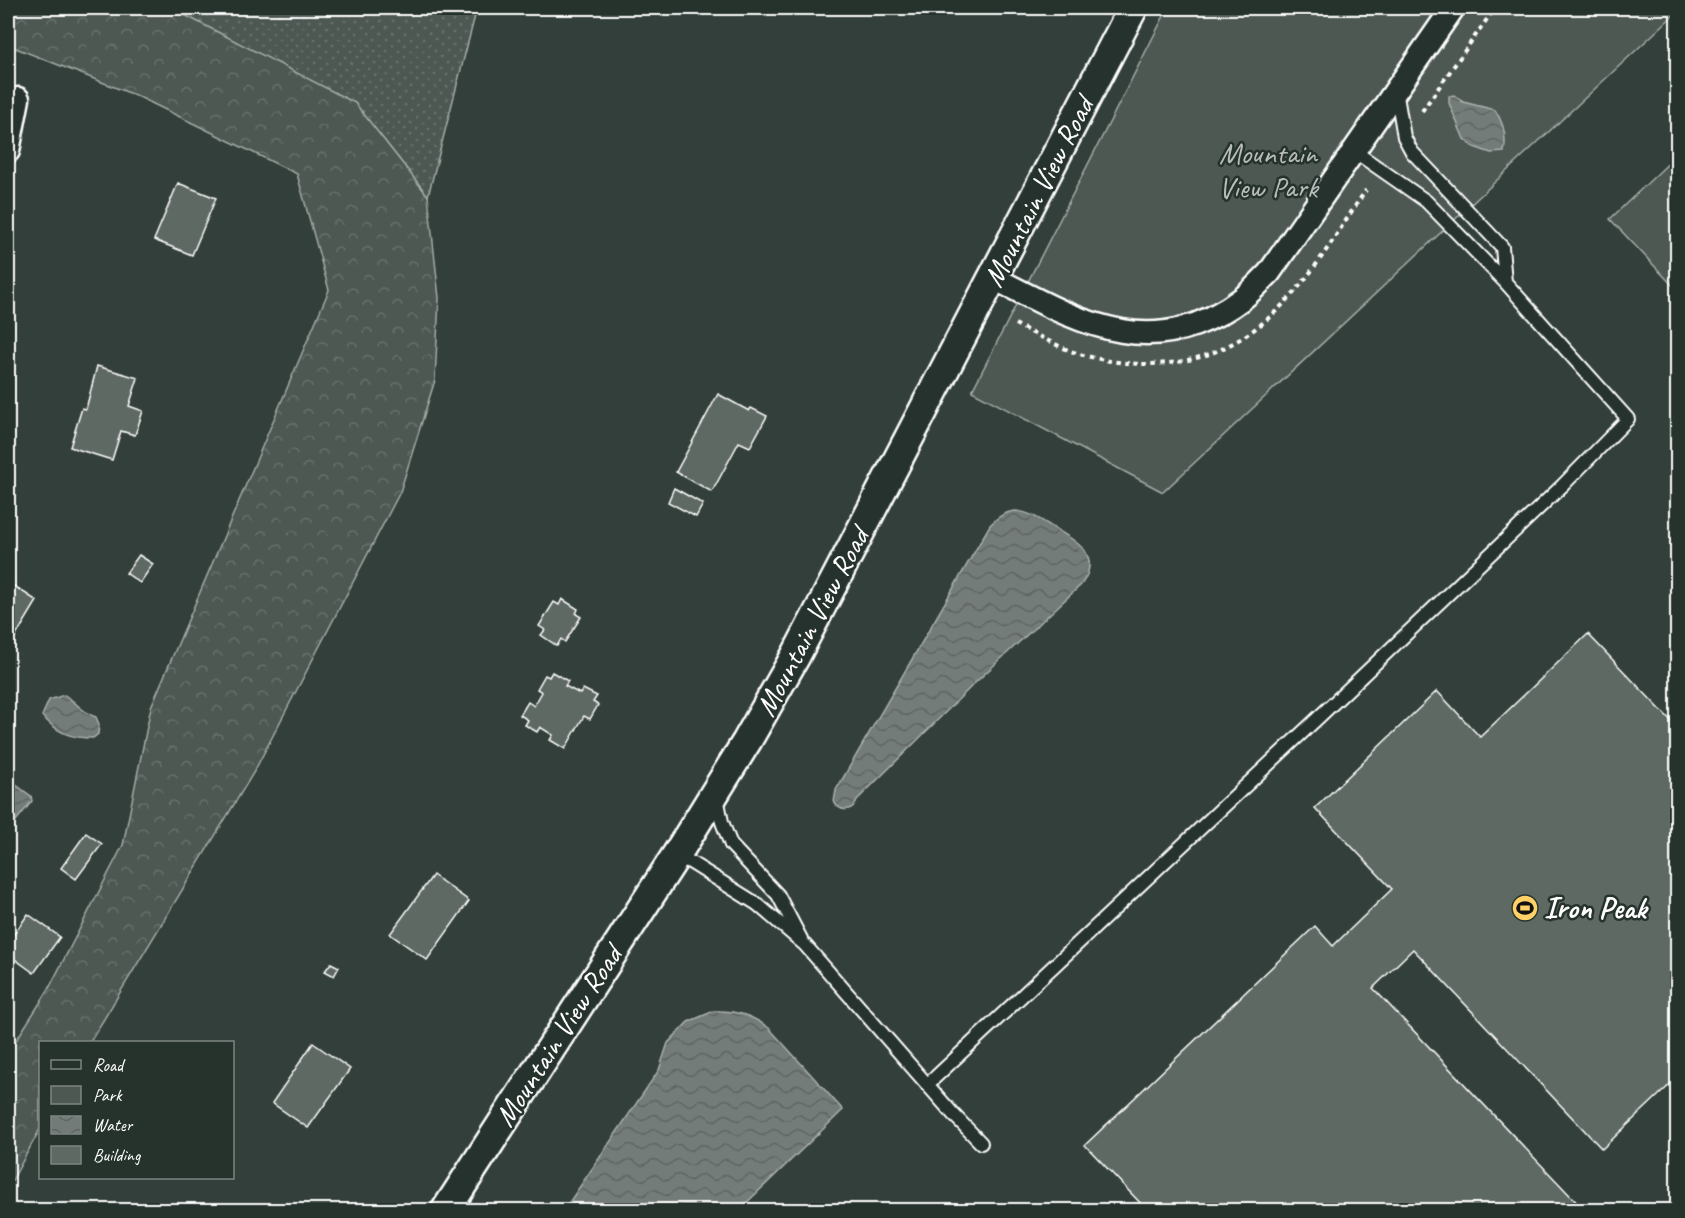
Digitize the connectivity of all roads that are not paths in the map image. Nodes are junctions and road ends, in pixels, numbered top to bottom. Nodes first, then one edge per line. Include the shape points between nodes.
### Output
1 (1133, 8) edge
2 (1453, 8) edge
3 (1396, 90) junction
4 (18, 99) dead end
5 (8, 151) edge
6 (1354, 151) junction
7 (994, 278) junction
8 (1505, 282) junction
9 (716, 790) junction
10 (677, 854) junction
11 (805, 945) junction
12 (927, 1084) junction
13 (981, 1143) dead end
14 (446, 1210) edge

1 - 7 street, Mountain View Road
2 - 3 street
3 - 6 street
3 - 8 lane via 1404,136 1412,152 1502,247
4 - 5 street
6 - 7 street via 1269,273 1244,297 1204,322 1161,333 1115,330 1057,310
6 - 8 lane via 1426,201
7 - 9 street, Mountain View Road via 796,656
8 - 12 lane via 1628,418 1346,692
9 - 10 street, Mountain View Road
9 - 11 lane via 731,845 778,895
10 - 11 lane via 757,904
10 - 14 street, Mountain View Road
11 - 12 lane
12 - 13 lane

